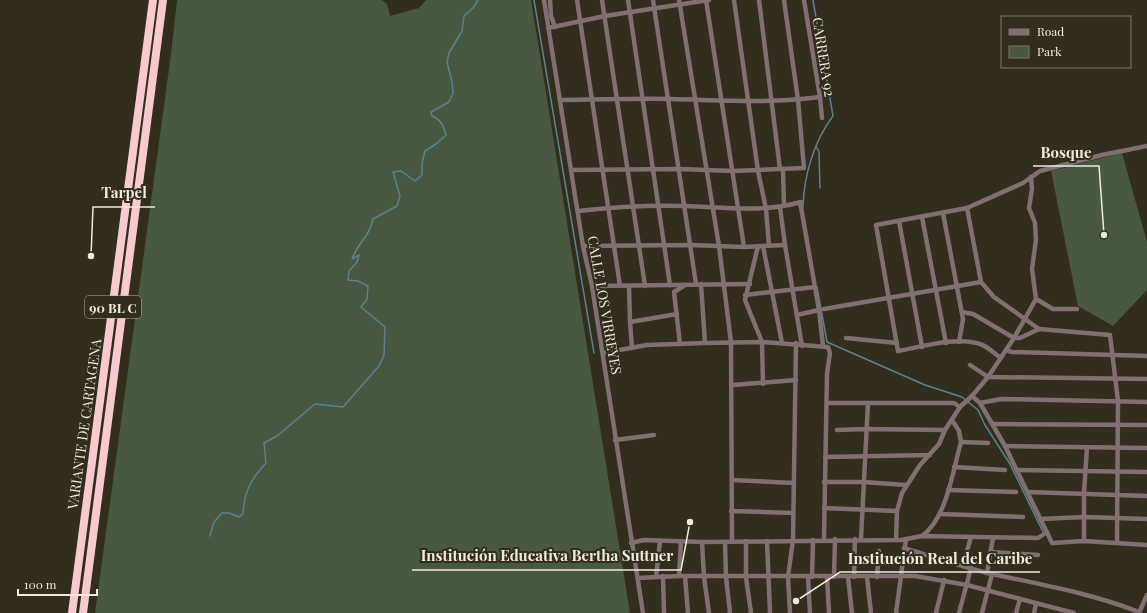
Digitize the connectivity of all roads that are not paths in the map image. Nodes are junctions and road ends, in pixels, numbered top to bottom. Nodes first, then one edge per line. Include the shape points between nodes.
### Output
1 (154, 0) edge
2 (163, 0) edge
3 (577, 0) edge
4 (602, 0) edge
5 (628, 0) edge
6 (653, 0) edge
7 (707, 0) edge
8 (734, 0) edge
9 (759, 0) edge
10 (784, 0) edge
11 (804, 0) edge
12 (680, 2) edge
13 (547, 3) edge
14 (655, 8) junction
15 (630, 12) junction
16 (605, 16) junction
17 (580, 21) junction
18 (554, 27) junction
19 (548, 28) junction
20 (820, 97) junction
21 (618, 99) junction
22 (643, 99) junction
23 (668, 99) junction
24 (560, 100) junction
25 (592, 100) junction
26 (696, 100) junction
27 (723, 100) junction
28 (771, 100) junction
29 (798, 100) junction
30 (748, 101) junction
31 (822, 118) dead end
32 (1147, 146) edge
33 (679, 168) junction
34 (602, 169) junction
35 (629, 169) junction
36 (653, 169) junction
37 (782, 169) junction
38 (571, 170) junction
39 (706, 170) junction
40 (732, 171) junction
41 (758, 171) junction
42 (1031, 177) junction
43 (659, 206) junction
44 (685, 206) junction
45 (633, 207) junction
46 (782, 207) junction
47 (609, 208) junction
48 (712, 208) junction
49 (967, 208) junction
50 (739, 209) junction
51 (766, 209) junction
52 (578, 211) junction
53 (943, 213) junction
54 (922, 217) junction
55 (899, 221) junction
56 (665, 245) junction
57 (691, 245) junction
58 (785, 245) junction
59 (583, 246) junction
60 (615, 246) junction
61 (640, 246) junction
62 (719, 246) junction
63 (764, 246) junction
64 (744, 247) junction
65 (981, 282) junction
66 (698, 284) junction
67 (722, 284) junction
68 (750, 284) junction
69 (671, 285) junction
70 (685, 285) junction
71 (592, 286) junction
72 (620, 286) junction
73 (629, 286) junction
74 (645, 286) junction
75 (957, 286) junction
76 (815, 287) junction
77 (937, 289) junction
78 (792, 290) junction
79 (674, 292) junction
80 (771, 292) junction
81 (913, 294) junction
82 (745, 296) junction
83 (888, 298) junction
84 (1036, 299) junction
85 (1076, 309) dead end
86 (821, 310) junction
87 (962, 312) junction
88 (677, 314) junction
89 (797, 315) junction
90 (1025, 318) junction
91 (630, 322) junction
92 (1039, 329) junction
93 (846, 338) dead end
94 (1014, 338) junction
95 (732, 342) junction
96 (762, 342) junction
97 (959, 342) junction
98 (705, 343) junction
99 (796, 343) junction
100 (897, 343) junction
101 (946, 343) junction
102 (680, 344) junction
103 (782, 344) junction
104 (802, 346) junction
105 (823, 346) junction
106 (922, 347) junction
107 (632, 348) junction
108 (1006, 350) junction
109 (603, 352) junction
110 (1113, 356) junction
111 (1147, 356) edge
112 (1001, 358) junction
113 (970, 365) dead end
114 (988, 377) junction
115 (1117, 379) junction
116 (1147, 379) edge
117 (796, 380) junction
118 (763, 384) junction
119 (733, 386) junction
120 (971, 397) junction
121 (1118, 401) junction
122 (1147, 402) edge
123 (827, 403) junction
124 (868, 403) junction
125 (980, 403) junction
126 (960, 407) junction
127 (952, 420) junction
128 (993, 424) junction
129 (1118, 424) junction
130 (1147, 425) edge
131 (866, 429) junction
132 (837, 430) dead end
133 (945, 430) junction
134 (654, 435) dead end
135 (615, 440) junction
136 (961, 442) junction
137 (988, 443) dead end
138 (1005, 446) junction
139 (1087, 447) junction
140 (1119, 447) junction
141 (1147, 448) edge
142 (930, 455) junction
143 (825, 457) junction
144 (865, 457) junction
145 (954, 467) junction
146 (1005, 470) dead end
147 (1017, 470) junction
148 (1085, 470) junction
149 (1118, 471) junction
150 (1147, 472) edge
151 (732, 480) junction
152 (824, 482) junction
153 (863, 482) junction
154 (794, 483) junction
155 (906, 485) junction
156 (948, 490) junction
157 (1016, 492) dead end
158 (1028, 492) junction
159 (1084, 493) junction
160 (1117, 495) junction
161 (1147, 496) edge
162 (824, 508) junction
163 (862, 509) junction
164 (731, 511) junction
165 (897, 511) junction
166 (793, 513) junction
167 (940, 514) junction
168 (1023, 517) dead end
169 (1085, 517) junction
170 (1117, 517) junction
171 (1040, 519) junction
172 (1147, 519) edge
173 (1047, 532) junction
174 (922, 536) junction
175 (971, 536) junction
176 (993, 538) junction
177 (835, 539) junction
178 (855, 539) junction
179 (861, 539) junction
180 (906, 539) junction
181 (793, 540) junction
182 (813, 540) junction
183 (824, 540) junction
184 (896, 540) junction
185 (660, 541) junction
186 (681, 541) junction
187 (732, 541) junction
188 (746, 541) junction
189 (767, 541) junction
190 (1084, 541) junction
191 (702, 542) junction
192 (726, 542) junction
193 (631, 543) junction
194 (1117, 543) junction
195 (1147, 546) edge
196 (904, 548) junction
197 (879, 551) dead end
198 (991, 552) junction
199 (1038, 555) dead end
200 (963, 565) junction
201 (972, 568) junction
202 (987, 572) junction
203 (992, 574) junction
204 (663, 576) junction
205 (679, 576) junction
206 (685, 576) junction
207 (704, 576) junction
208 (656, 577) junction
209 (726, 577) junction
210 (746, 577) junction
211 (768, 577) junction
212 (788, 577) junction
213 (810, 577) junction
214 (827, 577) junction
215 (834, 577) junction
216 (848, 577) junction
217 (854, 577) junction
218 (868, 577) junction
219 (877, 577) junction
220 (900, 577) junction
221 (638, 578) junction
222 (944, 580) junction
223 (967, 585) junction
224 (987, 592) junction
225 (1147, 595) edge
226 (1020, 599) junction
227 (1036, 604) junction
228 (1054, 610) edge
229 (72, 613) edge
230 (83, 613) edge
231 (643, 613) edge
232 (664, 613) edge
233 (688, 613) edge
234 (709, 613) edge
235 (730, 613) edge
236 (750, 613) edge
237 (770, 613) edge
238 (790, 613) edge
239 (810, 613) edge
240 (829, 613) edge
241 (852, 613) edge
242 (871, 613) edge
243 (896, 613) edge
244 (936, 613) edge
245 (959, 613) edge
246 (982, 613) edge
247 (1016, 613) edge
248 (1034, 613) edge
249 (1072, 613) edge
250 (1139, 613) edge

1 - 229 highway, VARIANTE DE CARTAGENA / 90 BL C
2 - 230 highway
3 - 17 street
4 - 16 street
5 - 15 street
6 - 14 street
7 - 12 street
7 - 27 street
8 - 30 street
9 - 28 street
10 - 29 street
11 - 20 street, CARRERA 92
12 - 14 street
12 - 26 street
13 - 18 street
13 - 19 street, CALLE LOS VIRREYES
14 - 15 street
14 - 23 street
15 - 16 street
15 - 22 street
16 - 17 street
16 - 21 street
17 - 18 street
17 - 25 street
18 - 19 street
19 - 24 street, CALLE LOS VIRREYES
20 - 29 street
20 - 31 street, CARRERA 92
21 - 22 street
21 - 25 street
21 - 35 street
22 - 23 street
22 - 36 street
23 - 26 street
23 - 33 street
24 - 25 street
24 - 38 street, CALLE LOS VIRREYES
25 - 34 street
26 - 27 street
26 - 39 street
27 - 30 street
27 - 40 street
28 - 29 street
28 - 30 street
28 - 37 street
29 - 37 street via 804,168
30 - 41 street
32 - 42 street via 1040,171
33 - 36 street
33 - 39 street
33 - 44 street
34 - 35 street
34 - 38 street
34 - 47 street
35 - 36 street
35 - 45 street
36 - 43 street
37 - 41 street
37 - 46 street
38 - 52 street, CALLE LOS VIRREYES
39 - 40 street
39 - 48 street
40 - 41 street
40 - 50 street
41 - 51 street
42 - 49 street
42 - 84 street via 1029,208 1035,223 1036,240 1032,269
43 - 44 street
43 - 45 street
43 - 56 street
44 - 48 street
44 - 57 street
45 - 47 street
45 - 61 street
46 - 51 street
46 - 58 street
46 - 76 street via 800,203
47 - 52 street
47 - 60 street
48 - 50 street
48 - 62 street
49 - 53 street
49 - 65 street
50 - 51 street
50 - 64 street
51 - 63 street
52 - 59 street, CALLE LOS VIRREYES
53 - 54 street
53 - 75 street
54 - 55 street
54 - 77 street
55 - 81 street
55 - 83 street via 876,225
56 - 57 street
56 - 61 street
56 - 69 street
57 - 62 street
57 - 66 street
58 - 63 street
58 - 78 street
59 - 60 street
59 - 71 street, CALLE LOS VIRREYES
60 - 61 street
60 - 72 street
61 - 74 street
62 - 64 street
62 - 67 street
63 - 64 street
63 - 68 street
63 - 80 street
65 - 75 street
65 - 90 street via 994,297
66 - 67 street
66 - 70 street
66 - 98 street
67 - 68 street
67 - 95 street
68 - 82 street
69 - 70 street
69 - 74 street
69 - 79 street
70 - 79 street
71 - 72 street
71 - 109 street, CALLE LOS VIRREYES
72 - 73 street
73 - 74 street
73 - 91 street
75 - 77 street
75 - 87 street
76 - 78 street
76 - 86 street
77 - 81 street
77 - 101 street
78 - 80 street
78 - 89 street
79 - 88 street
80 - 82 street
80 - 103 street
81 - 83 street
81 - 106 street
82 - 96 street via 746,305
83 - 86 street
83 - 100 street
84 - 85 street via 1053,309
84 - 90 street
86 - 89 street
86 - 105 street
87 - 94 street via 973,314
87 - 97 street
88 - 91 street
88 - 102 street
89 - 104 street
90 - 92 street
90 - 94 street
91 - 107 street
92 - 94 street via 1020,338
92 - 110 street via 1110,335
93 - 100 street
94 - 108 street
95 - 96 street
95 - 98 street
95 - 119 street
96 - 103 street
96 - 118 street
97 - 101 street
97 - 112 street via 981,344
98 - 102 street
99 - 103 street
99 - 104 street
99 - 117 street
100 - 106 street via 898,351
101 - 106 street
102 - 107 street
104 - 105 street
105 - 123 street via 830,349
107 - 109 street
108 - 110 street
108 - 112 street
109 - 135 street, CALLE LOS VIRREYES
110 - 111 street
110 - 115 street
112 - 114 street
113 - 114 street
114 - 115 street
114 - 120 street
115 - 116 street
115 - 121 street
117 - 118 street
117 - 154 street
118 - 119 street
119 - 151 street
120 - 125 street
120 - 126 street
121 - 122 street
121 - 125 street via 1000,399
121 - 129 street
123 - 124 street
123 - 143 street
124 - 126 street via 954,403
124 - 131 street
125 - 128 street
126 - 127 street
127 - 133 street
127 - 136 street via 959,431
128 - 129 street
128 - 138 street
129 - 130 street
129 - 140 street
131 - 132 street
131 - 133 street
131 - 144 street
133 - 142 street via 939,444
134 - 135 street
135 - 193 street, CALLE LOS VIRREYES
136 - 137 street
136 - 145 street
138 - 139 street
138 - 147 street
139 - 140 street
139 - 148 street
140 - 141 street
140 - 149 street
142 - 144 street
142 - 155 street
143 - 144 street
143 - 152 street
144 - 153 street
145 - 146 street
145 - 156 street
147 - 148 street
147 - 158 street
148 - 149 street
148 - 159 street
149 - 150 street
149 - 160 street
151 - 154 street
151 - 164 street
152 - 153 street
152 - 162 street
153 - 155 street
153 - 163 street
154 - 166 street
155 - 165 street
156 - 157 street
156 - 167 street
158 - 159 street
158 - 171 street
159 - 160 street
159 - 169 street
160 - 161 street
160 - 170 street
162 - 163 street
162 - 183 street
163 - 165 street
163 - 179 street
164 - 166 street
164 - 187 street
165 - 184 street
166 - 181 street
167 - 168 street
167 - 174 street via 929,531
169 - 170 street
169 - 171 street
169 - 190 street
170 - 172 street
170 - 194 street
171 - 173 street
173 - 176 street via 1038,538
173 - 190 street via 1055,544
174 - 175 street
174 - 180 street
175 - 176 street
175 - 200 street
176 - 198 street
177 - 178 street
177 - 183 street
177 - 215 street
178 - 179 street
178 - 217 street
179 - 184 street
180 - 184 street
180 - 196 street
181 - 182 street
181 - 189 street
181 - 212 street
182 - 183 street
182 - 213 street
185 - 186 street
185 - 193 street
185 - 208 street
186 - 191 street
186 - 205 street
187 - 188 street
187 - 192 street
188 - 189 street
188 - 210 street
189 - 211 street
190 - 194 street
191 - 192 street
191 - 207 street
192 - 209 street
193 - 221 street, CALLE LOS VIRREYES
194 - 195 street
196 - 200 street
196 - 220 street
197 - 219 street
198 - 199 street
198 - 202 street
200 - 201 street
201 - 202 street
201 - 223 street
202 - 203 street
203 - 224 street
203 - 250 street via 1109,600
204 - 205 street
204 - 208 street
204 - 232 street
205 - 206 street
206 - 207 street
206 - 233 street
207 - 209 street
207 - 234 street
208 - 221 street
209 - 210 street
209 - 235 street
210 - 211 street
210 - 236 street
211 - 212 street
211 - 237 street
212 - 213 street
212 - 238 street
213 - 214 street
213 - 239 street
214 - 215 street
214 - 240 street
215 - 216 street
216 - 217 street
216 - 241 street
217 - 218 street
218 - 219 street
218 - 242 street
219 - 220 street
220 - 222 street via 915,576
220 - 243 street
221 - 231 street, CALLE LOS VIRREYES
222 - 223 street
222 - 244 street
223 - 224 street
223 - 245 street
224 - 226 street
224 - 246 street
225 - 250 street
226 - 227 street
226 - 247 street
227 - 228 street
227 - 248 street
228 - 249 street

